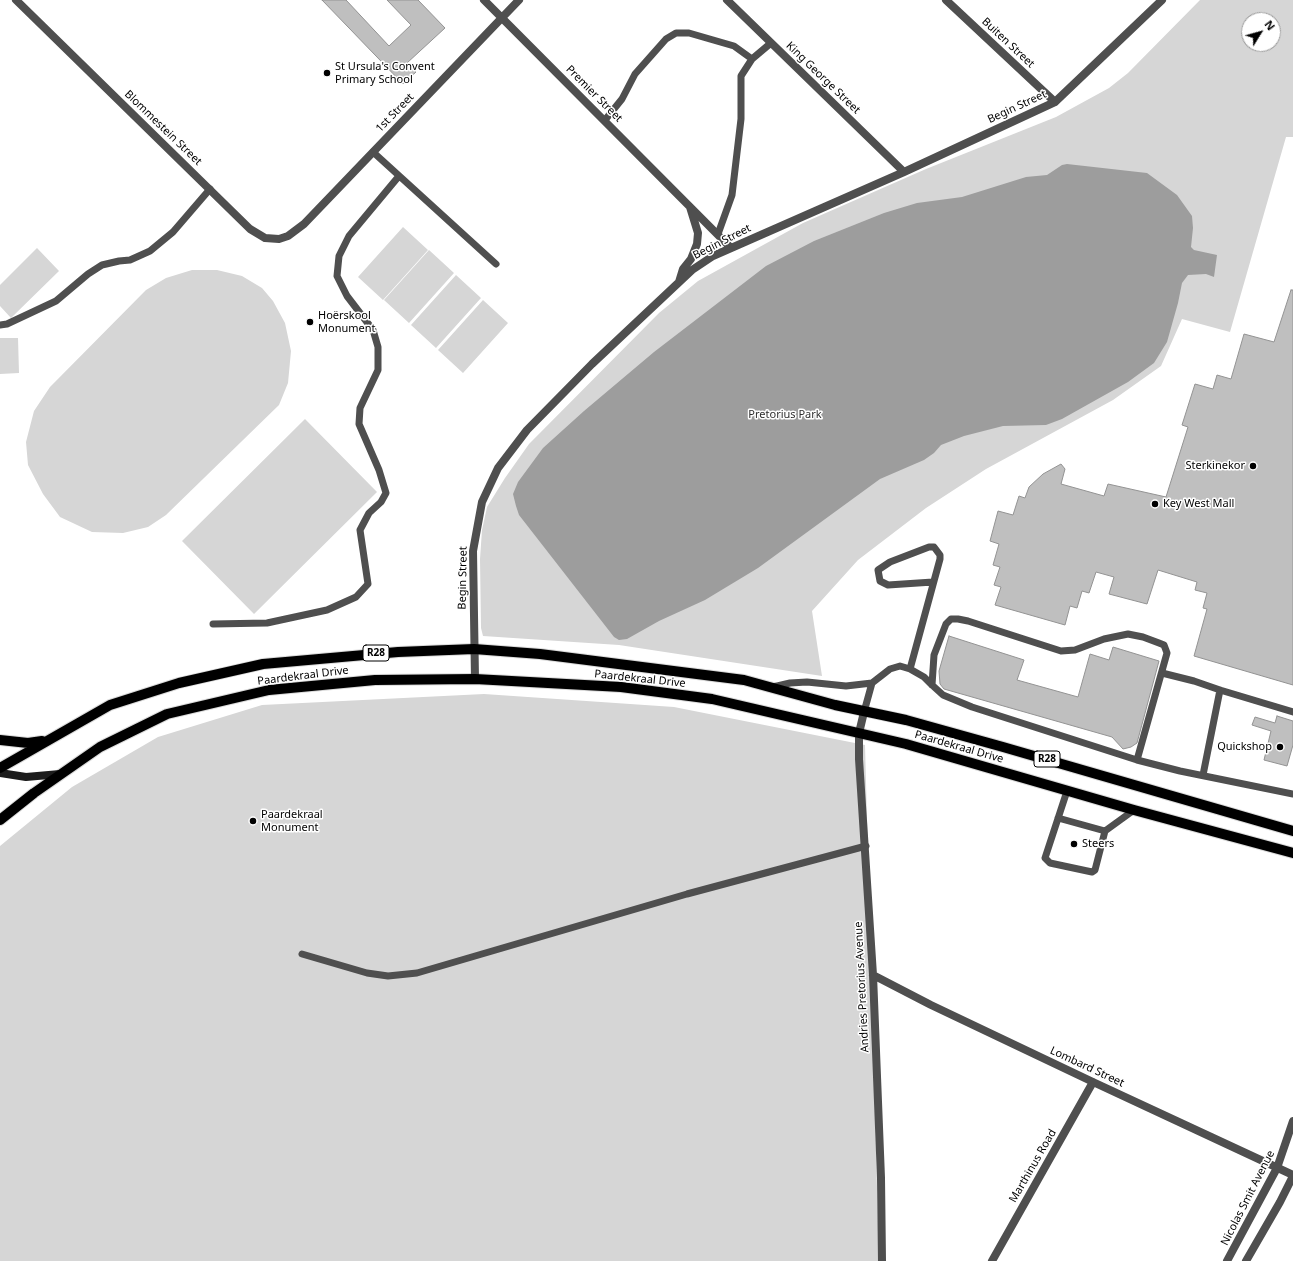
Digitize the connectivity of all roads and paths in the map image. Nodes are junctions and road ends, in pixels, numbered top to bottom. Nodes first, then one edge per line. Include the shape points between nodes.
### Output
1 (16, 0) edge
2 (484, 0) edge
3 (520, 0) edge
4 (726, 0) edge
5 (946, 0) edge
6 (1162, 0) edge
7 (502, 18) junction
8 (771, 43) junction
9 (752, 59) junction
10 (1055, 102) junction
11 (605, 120) junction
12 (373, 152) junction
13 (904, 172) junction
14 (399, 176) junction
15 (210, 189) junction
16 (689, 204) junction
17 (304, 224) joint
18 (718, 234) junction
19 (730, 247) junction
20 (496, 264) dead end
21 (678, 284) junction
22 (0, 325) edge
23 (933, 582) junction
24 (213, 624) dead end
25 (474, 649) junction
26 (910, 669) junction
27 (1162, 673) junction
28 (475, 679) junction
29 (872, 683) junction
30 (932, 684) junction
31 (773, 686) junction
32 (1220, 690) junction
33 (864, 712) junction
34 (1293, 712) edge
35 (859, 733) junction
36 (0, 740) edge
37 (48, 740) junction
38 (1137, 760) junction
39 (0, 768) edge
40 (0, 773) edge
41 (60, 774) junction
42 (1203, 775) junction
43 (1067, 791) junction
44 (1293, 794) edge
45 (1134, 810) junction
46 (1058, 818) junction
47 (0, 820) edge
48 (1105, 831) junction
49 (1292, 831) edge
50 (866, 846) junction
51 (1293, 853) edge
52 (302, 954) dead end
53 (873, 975) junction
54 (1093, 1082) junction
55 (1293, 1121) edge
56 (1277, 1168) junction
57 (1293, 1175) edge
58 (882, 1261) edge
59 (992, 1261) edge
60 (1227, 1261) edge
61 (1246, 1261) edge

1 - 15 street, Blommestein Street
2 - 7 street, Premier Street
3 - 7 street, 1st Street
4 - 8 street, King George Street
5 - 10 street, Buiten Street
6 - 10 street, Begin Street
7 - 11 street, Premier Street
7 - 12 street, 1st Street
8 - 9 lane
8 - 13 street, King George Street
9 - 11 lane via 734,46 689,33 676,32 666,39 636,74 622,99
9 - 18 lane via 741,76 741,119 732,195
10 - 13 street, Begin Street
11 - 16 street, Premier Street
12 - 14 lane
12 - 17 street, 1st Street
13 - 19 street, Begin Street
14 - 20 lane
14 - 24 lane via 349,236 339,256 338,276 347,296 373,330 378,347 378,370 360,408 358,424 379,470 386,493 382,502 369,512 360,530 368,584 356,597 327,610 267,623
15 - 17 street, Blommestein Street via 250,228 265,238 279,239 288,236
15 - 22 lane via 173,232 150,251 130,260 102,265 56,301 8,324
16 - 18 street, Premier Street
16 - 21 street, Premier Street via 698,233 697,244
18 - 19 street, Premier Street
19 - 21 street, Begin Street via 692,270
21 - 25 street, Begin Street via 562,394 527,430 498,468 482,502 474,552
23 - 23 lane via 940,560 938,550 934,547 921,549 878,570 880,581 888,585
23 - 26 lane
25 - 28 street, Begin Street
25 - 31 main road, Paardekraal Drive / R28 via 630,665
25 - 37 main road, Paardekraal Drive / R28 via 398,652 263,664 179,683 110,704
26 - 29 lane via 900,666 890,669
26 - 30 lane
27 - 30 lane via 1167,650 1159,643 1143,637 1128,634 1104,639 1075,650 1061,651 958,619 950,619 934,655
27 - 32 lane via 1194,680
27 - 38 lane
28 - 35 main road, Paardekraal Drive / R28 via 621,688 712,699
28 - 41 main road, Paardekraal Drive / R28 via 375,680 255,693 167,714 100,747
29 - 31 lane via 846,686 806,682
29 - 33 lane
30 - 38 lane via 943,694 972,708
31 - 33 main road, Paardekraal Drive / R28
32 - 34 lane
32 - 42 lane
33 - 35 street, Andries Pretorius Avenue
33 - 49 main road, Paardekraal Drive / R28 via 906,720
35 - 43 main road, Paardekraal Drive / R28
35 - 50 street, Andries Pretorius Avenue
36 - 37 main road via 28,743
37 - 39 main road, Paardekraal Drive / R28
38 - 42 lane
40 - 41 street via 26,777
41 - 47 main road, Paardekraal Drive / R28
42 - 44 lane
43 - 45 main road, Paardekraal Drive / R28
43 - 46 lane
45 - 48 lane
45 - 51 main road, Paardekraal Drive / R28
46 - 48 lane
46 - 48 lane via 1045,858 1050,864 1092,872 1095,870
50 - 52 lane via 687,894 417,973 388,976 367,973
50 - 53 street, Andries Pretorius Avenue
53 - 54 street, Lombard Street
53 - 58 street, Andries Pretorius Avenue
54 - 56 street, Lombard Street
54 - 59 street, Marthinus Road
55 - 56 street, Nicolas Smit Avenue
56 - 57 street, Lombard Street
56 - 60 street, Nicolas Smit Avenue
57 - 61 street

